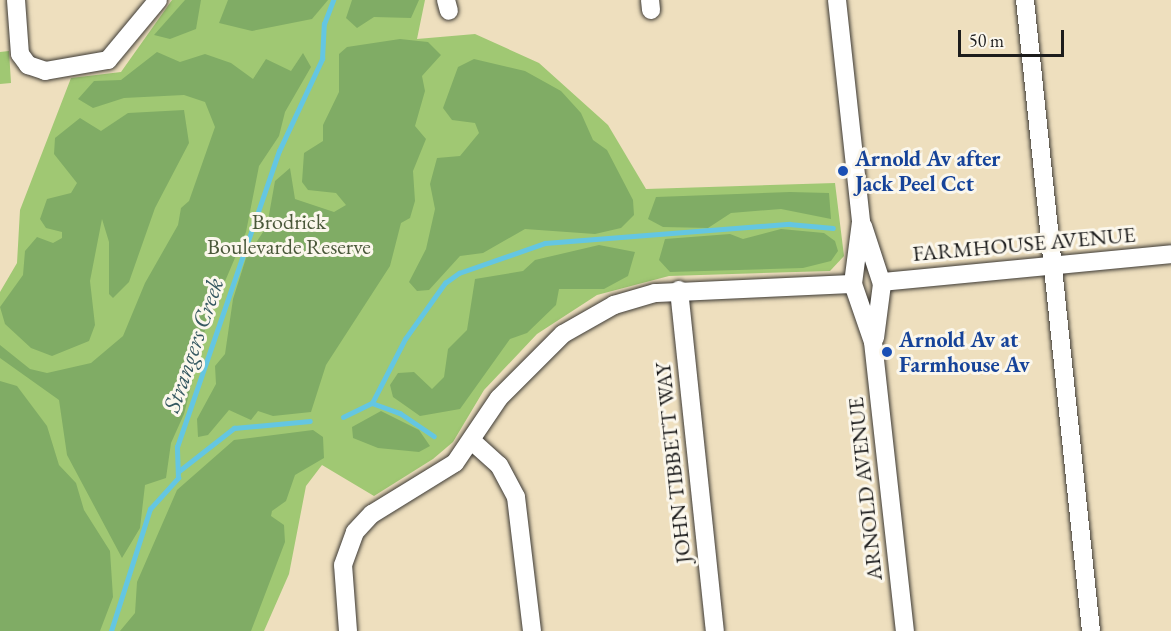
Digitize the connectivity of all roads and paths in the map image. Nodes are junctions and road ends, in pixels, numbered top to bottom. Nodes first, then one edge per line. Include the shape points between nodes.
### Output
1 (16, 0) edge
2 (158, 0) edge
3 (837, 0) edge
4 (1025, 0) edge
5 (861, 222) junction
6 (1171, 254) edge
7 (1054, 266) junction
8 (880, 281) junction
9 (855, 284) junction
10 (679, 290) junction
11 (873, 342) junction
12 (472, 441) junction
13 (348, 631) edge
14 (532, 631) edge
15 (716, 631) edge
16 (904, 631) edge
17 (1091, 631) edge

1 - 2 street via 20,54 28,65 45,71 108,60
3 - 5 street, ARNOLD AVENUE
4 - 7 street
5 - 8 street, ARNOLD AVENUE
5 - 9 street, ARNOLD AVENUE
6 - 7 street, FARMHOUSE AVENUE
7 - 8 street, FARMHOUSE AVENUE
7 - 17 street
8 - 9 street via 870,297
8 - 9 street via 864,268
8 - 11 street, ARNOLD AVENUE
9 - 10 street
9 - 11 street, ARNOLD AVENUE
10 - 12 street via 614,305 563,333 499,398
10 - 15 street, JOHN TIBBETT WAY
11 - 16 street, ARNOLD AVENUE
12 - 13 street via 448,469 377,510 355,532 342,576
12 - 14 street via 499,465 516,497

